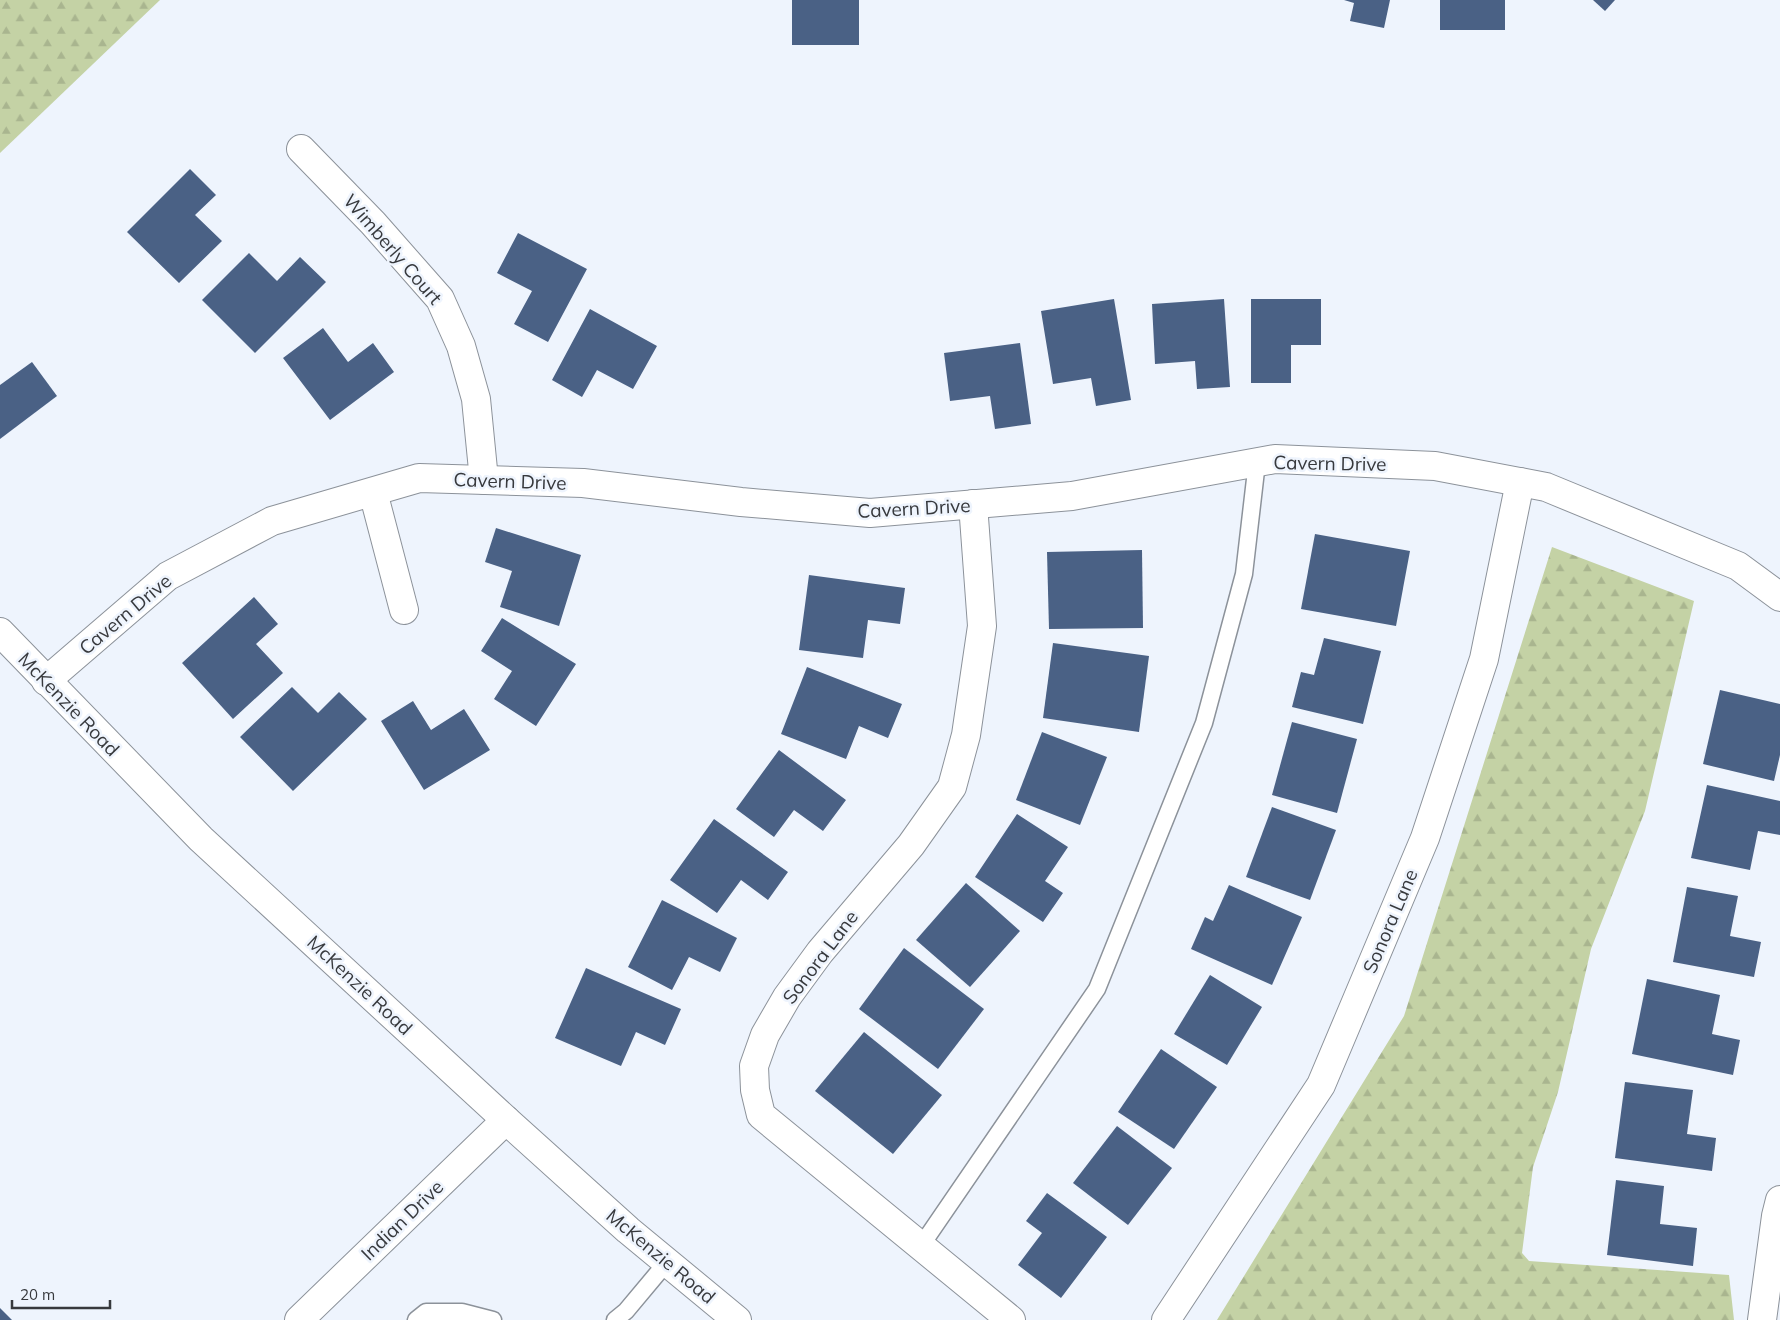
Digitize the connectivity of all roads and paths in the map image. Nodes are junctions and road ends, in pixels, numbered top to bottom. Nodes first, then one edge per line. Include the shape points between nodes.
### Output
1 (301, 148) dead end
2 (1257, 462) junction
3 (484, 480) junction
4 (1520, 482) junction
5 (372, 492) junction
6 (973, 504) junction
7 (1780, 597) edge
8 (404, 610) dead end
9 (0, 632) edge
10 (46, 681) junction
11 (506, 1120) junction
12 (1780, 1200) edge
13 (921, 1246) junction
14 (667, 1262) junction
15 (299, 1320) edge
16 (416, 1320) edge
17 (493, 1320) edge
18 (615, 1320) edge
19 (737, 1320) edge
20 (1011, 1320) edge
21 (1166, 1320) edge
22 (1762, 1320) edge

1 - 3 street, Wimberly Court via 440,300 461,346 476,399
2 - 4 street, Cavern Drive via 1274,459 1435,466
2 - 6 street, Cavern Drive via 1072,496
2 - 13 lane via 1244,574 1204,723 1097,989
3 - 5 street, Cavern Drive via 419,478
3 - 6 street, Cavern Drive via 583,483 870,514
4 - 7 street, Cavern Drive via 1546,487 1738,566
4 - 21 street, Sonora Lane via 1484,659 1425,838 1341,1040 1321,1085
5 - 8 street
5 - 10 street, Cavern Drive via 272,520 168,576
6 - 13 street, Sonora Lane via 982,626 966,735 952,787 910,845 820,952 787,997 764,1035 754,1066 761,1115
9 - 10 street, McKenzie Road
10 - 11 street, McKenzie Road via 201,839
11 - 14 street, McKenzie Road
11 - 15 street, Indian Drive
12 - 22 street
13 - 20 street, Sonora Lane
14 - 18 lane
14 - 19 street, McKenzie Road
16 - 17 lane via 426,1312 462,1312

